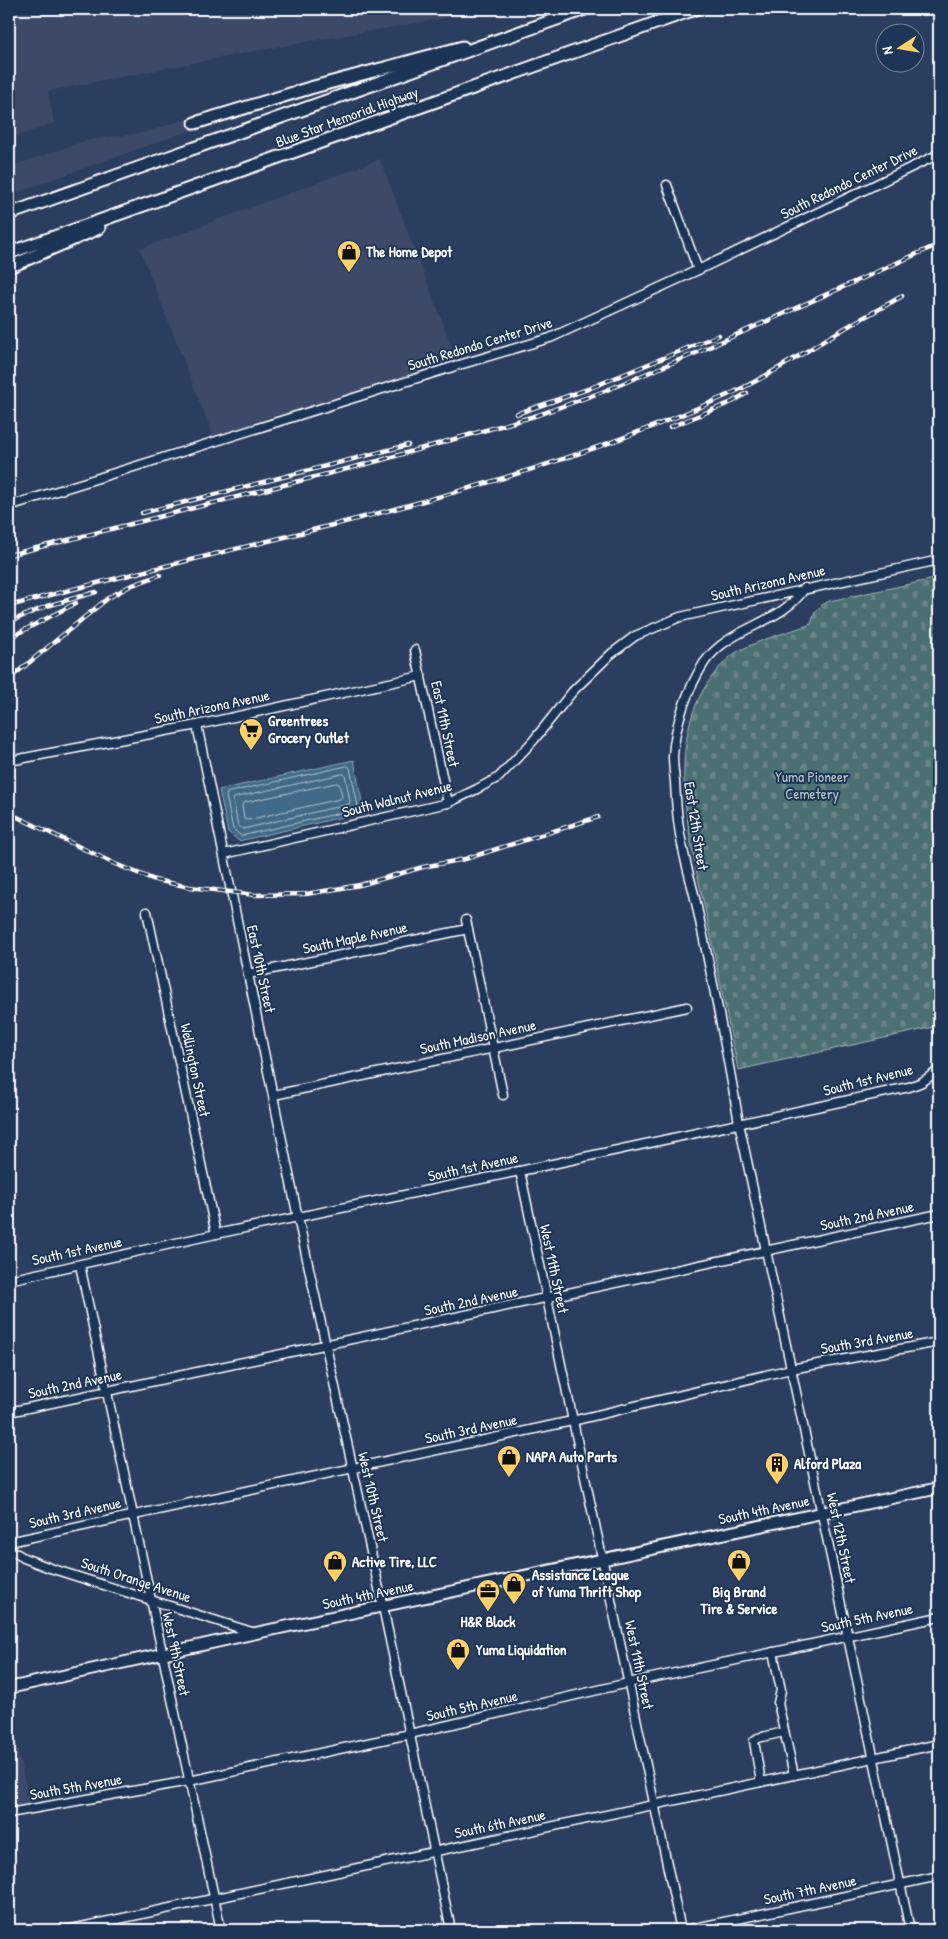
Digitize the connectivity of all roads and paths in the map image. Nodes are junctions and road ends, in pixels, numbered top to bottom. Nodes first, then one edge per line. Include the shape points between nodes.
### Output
1 (585, 9) edge
2 (695, 9) edge
3 (487, 44) junction
4 (194, 122) dead end
5 (939, 154) edge
6 (667, 185) dead end
7 (194, 187) junction
8 (9, 214) edge
9 (9, 253) edge
10 (9, 267) edge
11 (698, 270) junction
12 (9, 506) edge
13 (939, 560) edge
14 (806, 588) junction
15 (415, 650) dead end
16 (611, 654) joint
17 (421, 676) junction
18 (197, 725) junction
19 (9, 761) edge
20 (448, 803) junction
21 (224, 854) junction
22 (147, 912) dead end
23 (248, 974) junction
24 (687, 1007) dead end
25 (493, 1048) junction
26 (939, 1070) edge
27 (274, 1095) junction
28 (503, 1095) dead end
29 (739, 1123) junction
30 (520, 1171) junction
31 (939, 1214) edge
32 (298, 1218) junction
33 (216, 1234) junction
34 (766, 1251) junction
35 (80, 1265) junction
36 (9, 1280) edge
37 (546, 1299) junction
38 (939, 1342) edge
39 (326, 1346) junction
40 (791, 1369) junction
41 (107, 1391) junction
42 (9, 1412) edge
43 (572, 1421) junction
44 (352, 1469) junction
45 (939, 1488) edge
46 (133, 1514) junction
47 (822, 1514) junction
48 (9, 1542) edge
49 (9, 1549) edge
50 (602, 1560) junction
51 (151, 1600) junction
52 (383, 1607) junction
53 (939, 1618) edge
54 (256, 1633) junction
55 (848, 1636) junction
56 (773, 1652) junction
57 (162, 1654) junction
58 (628, 1683) junction
59 (9, 1688) edge
60 (784, 1732) junction
61 (410, 1734) junction
62 (939, 1744) edge
63 (873, 1758) junction
64 (794, 1775) junction
65 (189, 1781) junction
66 (761, 1782) junction
67 (654, 1805) junction
68 (9, 1813) edge
69 (435, 1852) junction
70 (939, 1876) edge
71 (900, 1885) junction
72 (214, 1899) junction
73 (67, 1930) edge
74 (221, 1930) edge
75 (451, 1930) edge
76 (681, 1930) edge
77 (686, 1930) edge
78 (910, 1930) edge

1 - 3 highway
2 - 7 highway, Blue Star Memorial Highway
3 - 4 highway via 454,48
3 - 8 highway
5 - 11 street, South Redondo Center Drive
6 - 11 street
7 - 9 highway, Blue Star Memorial Highway
7 - 10 highway
11 - 12 street, South Redondo Center Drive via 550,338
13 - 14 street, South Arizona Avenue
14 - 16 street, South Arizona Avenue via 680,617 635,636
14 - 29 street, East 12th Street via 791,605 736,633 705,661 680,715 673,756 683,848
15 - 17 street, East 11th Street
16 - 20 street, South Walnut Avenue via 499,776
17 - 18 street, South Arizona Avenue
17 - 20 street, East 11th Street
18 - 19 street, South Arizona Avenue
18 - 21 street, East 10th Street
20 - 21 street, South Walnut Avenue
21 - 23 street, East 10th Street
22 - 33 street, Wellington Street
23 - 25 street, South Maple Avenue via 467,924
23 - 27 street, East 10th Street
24 - 25 street, South Madison Avenue
25 - 27 street, South Madison Avenue
25 - 28 street
26 - 29 street, South 1st Avenue via 908,1087
27 - 32 street, East 10th Street
29 - 30 street, South 1st Avenue
29 - 34 street, West 12th Street
30 - 32 street, South 1st Avenue
30 - 37 street, West 11th Street
31 - 34 street, South 2nd Avenue
32 - 33 street, South 1st Avenue
32 - 39 street, West 10th Street
33 - 35 street, South 1st Avenue
34 - 37 street, South 2nd Avenue
34 - 40 street, West 12th Street
35 - 36 street, South 1st Avenue
35 - 41 street, West 9th Street
37 - 39 street, South 2nd Avenue
37 - 43 street, West 11th Street
38 - 40 street, South 3rd Avenue
39 - 41 street, South 2nd Avenue
39 - 44 street, West 10th Street
40 - 43 street, South 3rd Avenue
40 - 47 street, West 12th Street
41 - 42 street, South 2nd Avenue
41 - 46 street, West 9th Street
43 - 44 street, South 3rd Avenue
43 - 50 street, West 11th Street
44 - 46 street, South 3rd Avenue
44 - 52 street, West 10th Street
45 - 47 main road, South 4th Avenue
46 - 48 street, South 3rd Avenue
46 - 51 street, West 9th Street
47 - 50 main road, South 4th Avenue
47 - 55 street, West 12th Street
49 - 51 street, South Orange Avenue via 50,1568
50 - 52 main road, South 4th Avenue
50 - 58 street, West 11th Street
51 - 54 street, South Orange Avenue
51 - 57 street, West 9th Street
52 - 54 main road, South 4th Avenue
52 - 61 street, West 10th Street
53 - 55 street, South 5th Avenue
54 - 57 main road, South 4th Avenue
55 - 56 street, South 5th Avenue
55 - 63 street, West 12th Street
56 - 58 street, South 5th Avenue
56 - 60 street via 781,1690 778,1703
57 - 59 main road, South 4th Avenue
57 - 65 street, West 9th Street
58 - 61 street, South 5th Avenue
58 - 67 street, West 11th Street
60 - 64 street
60 - 66 street via 754,1741
61 - 65 street, South 5th Avenue
61 - 69 street, West 10th Street
62 - 63 street, South 6th Avenue
63 - 64 street, South 6th Avenue
63 - 71 street, West 12th Street
64 - 66 street, South 6th Avenue
65 - 68 street, South 5th Avenue
65 - 72 street, West 9th Street
66 - 67 street, South 6th Avenue
67 - 69 street, South 6th Avenue
67 - 76 street, West 11th Street
69 - 72 street, South 6th Avenue
69 - 75 street, West 10th Street
70 - 71 street, South 7th Avenue
71 - 77 street, South 7th Avenue
71 - 78 street, West 12th Street
72 - 73 street, South 6th Avenue
72 - 74 street, West 9th Street

